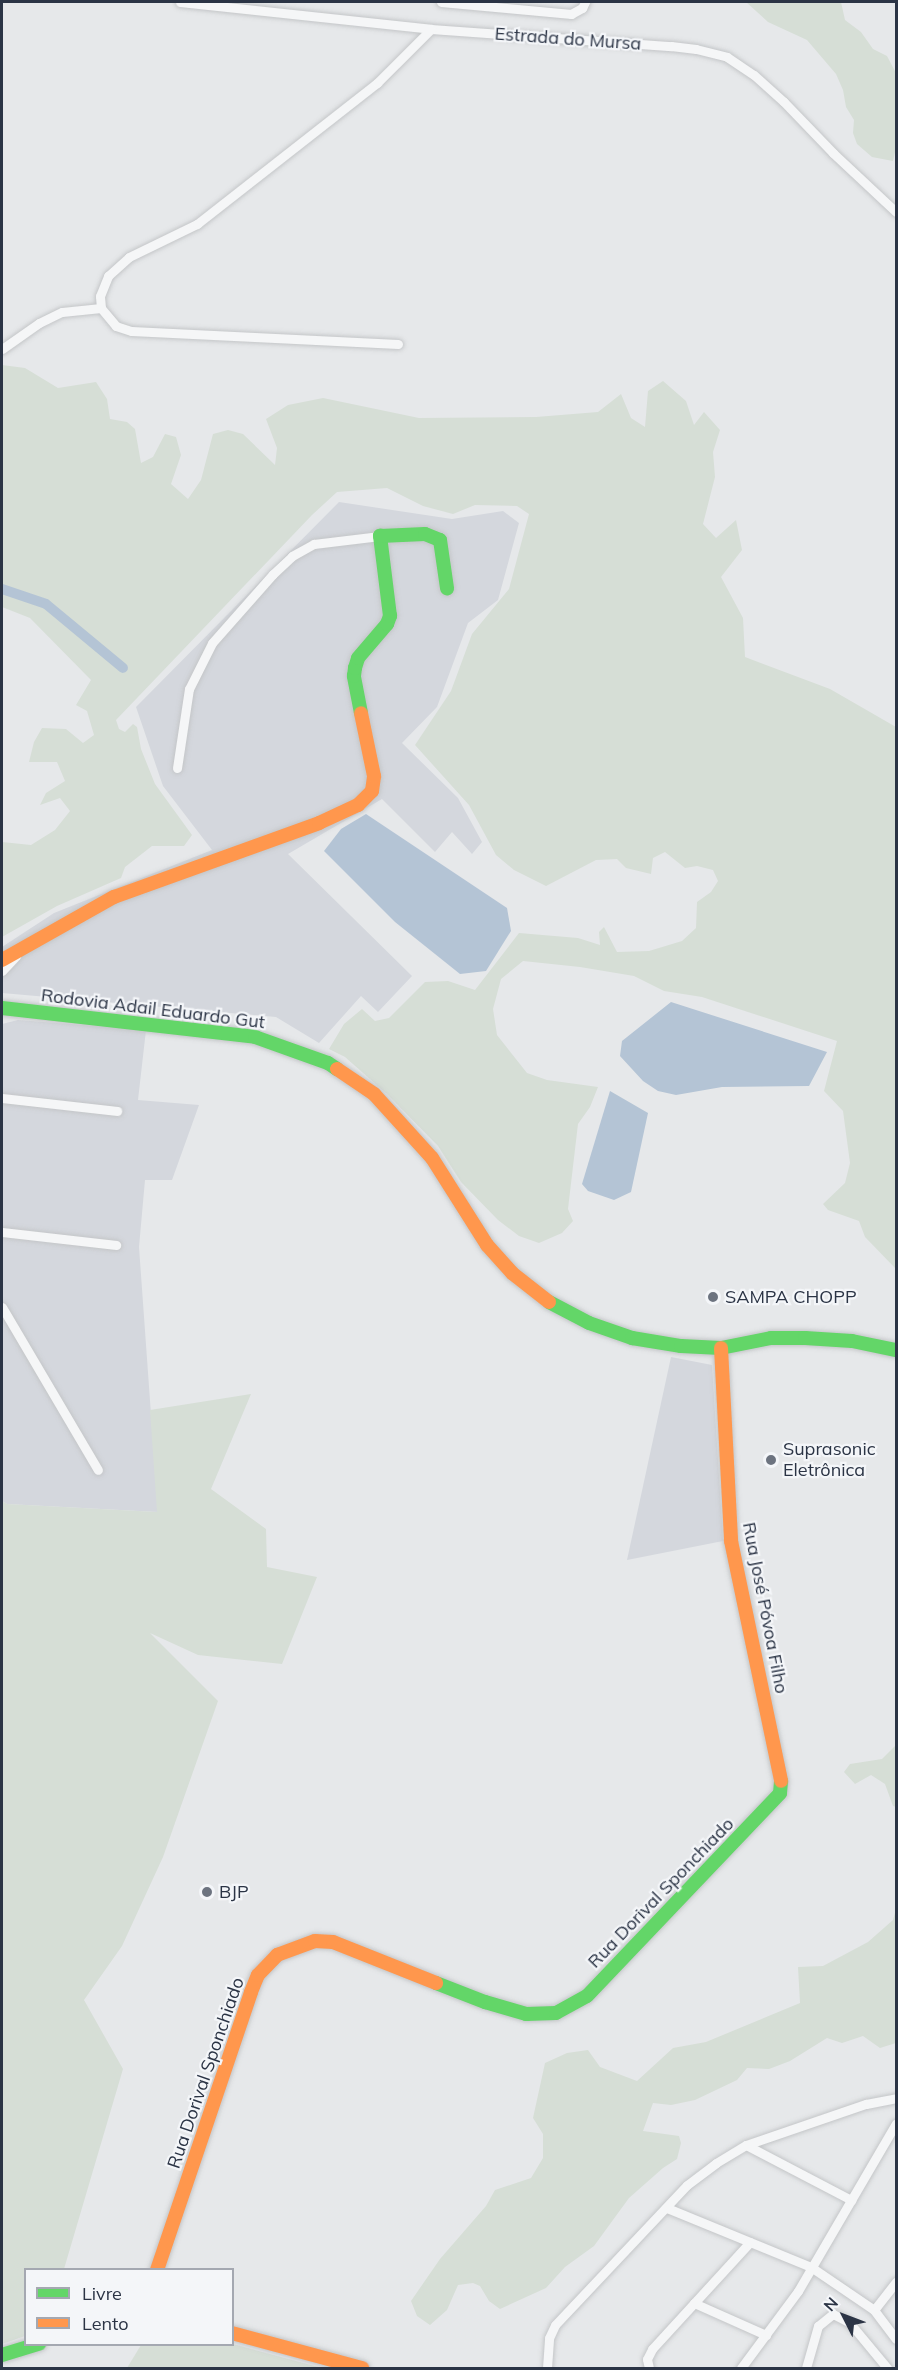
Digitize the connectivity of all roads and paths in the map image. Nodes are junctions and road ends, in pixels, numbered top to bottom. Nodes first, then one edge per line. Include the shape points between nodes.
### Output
1 (180, 2) edge
2 (441, 2) edge
3 (585, 2) edge
4 (431, 29) junction
5 (897, 212) edge
6 (101, 308) junction
7 (398, 344) dead end
8 (2, 350) edge
9 (381, 536) junction
10 (447, 588) dead end
11 (177, 768) dead end
12 (25, 948) junction
13 (2, 960) edge
14 (2, 971) edge
15 (2, 1008) edge
16 (2, 1098) edge
17 (117, 1111) dead end
18 (2, 1232) edge
19 (116, 1245) dead end
20 (2, 1307) edge
21 (721, 1348) junction
22 (897, 1350) edge
23 (98, 1470) dead end
24 (776, 1799) joint
25 (897, 2098) edge
26 (897, 2123) edge
27 (746, 2145) junction
28 (851, 2200) junction
29 (667, 2208) junction
30 (750, 2242) junction
31 (811, 2267) junction
32 (158, 2268) edge
33 (897, 2282) edge
34 (694, 2303) junction
35 (874, 2310) junction
36 (234, 2334) edge
37 (766, 2335) junction
38 (897, 2339) edge
39 (32, 2346) edge
40 (2, 2355) edge
41 (362, 2368) edge
42 (547, 2368) edge
43 (649, 2368) edge
44 (741, 2368) edge
45 (806, 2368) edge
46 (886, 2368) edge

1 - 4 street, Estrada do Mursa
2 - 3 street via 571,14
4 - 5 street, Estrada do Mursa via 671,46 727,57 784,102 832,153
4 - 6 street via 377,82 197,224 129,257 108,276 100,296
6 - 7 street via 116,326 131,331
6 - 8 street via 62,312 39,323
9 - 10 street via 425,534 440,540
9 - 11 street via 314,544 292,556 273,574 212,644 189,689
9 - 12 street via 390,616 358,658 354,676 374,776 372,791 358,805 319,823 114,897
12 - 13 street
12 - 14 street
15 - 21 street, Rodovia Adail Eduardo Gut via 255,1037 328,1063 374,1094 401,1123 432,1158 488,1245 539,1297 589,1323 632,1338
16 - 17 street
18 - 19 street
20 - 23 street
21 - 22 street, Rodovia Adail Eduardo Gut via 771,1338 805,1338 852,1341
21 - 24 street, Rua José Póvoa Filho via 728,1518 782,1775 783,1786
24 - 32 street, Rua Dorival Sponchiado via 617,1967 587,1996 556,2013 526,2014 485,2002 333,1942 315,1941 277,1955 258,1975 251,1992
25 - 27 street via 866,2104
26 - 28 street
27 - 28 street
27 - 29 street via 687,2185
28 - 31 street
29 - 30 street
29 - 42 street via 555,2325 549,2338
30 - 31 street
30 - 34 street
31 - 35 street
31 - 37 street
33 - 35 street
34 - 37 street
34 - 43 street via 652,2349 647,2359
35 - 38 street
36 - 41 street
37 - 44 street
39 - 40 street
45 - 46 street via 818,2326 833,2314 849,2322

